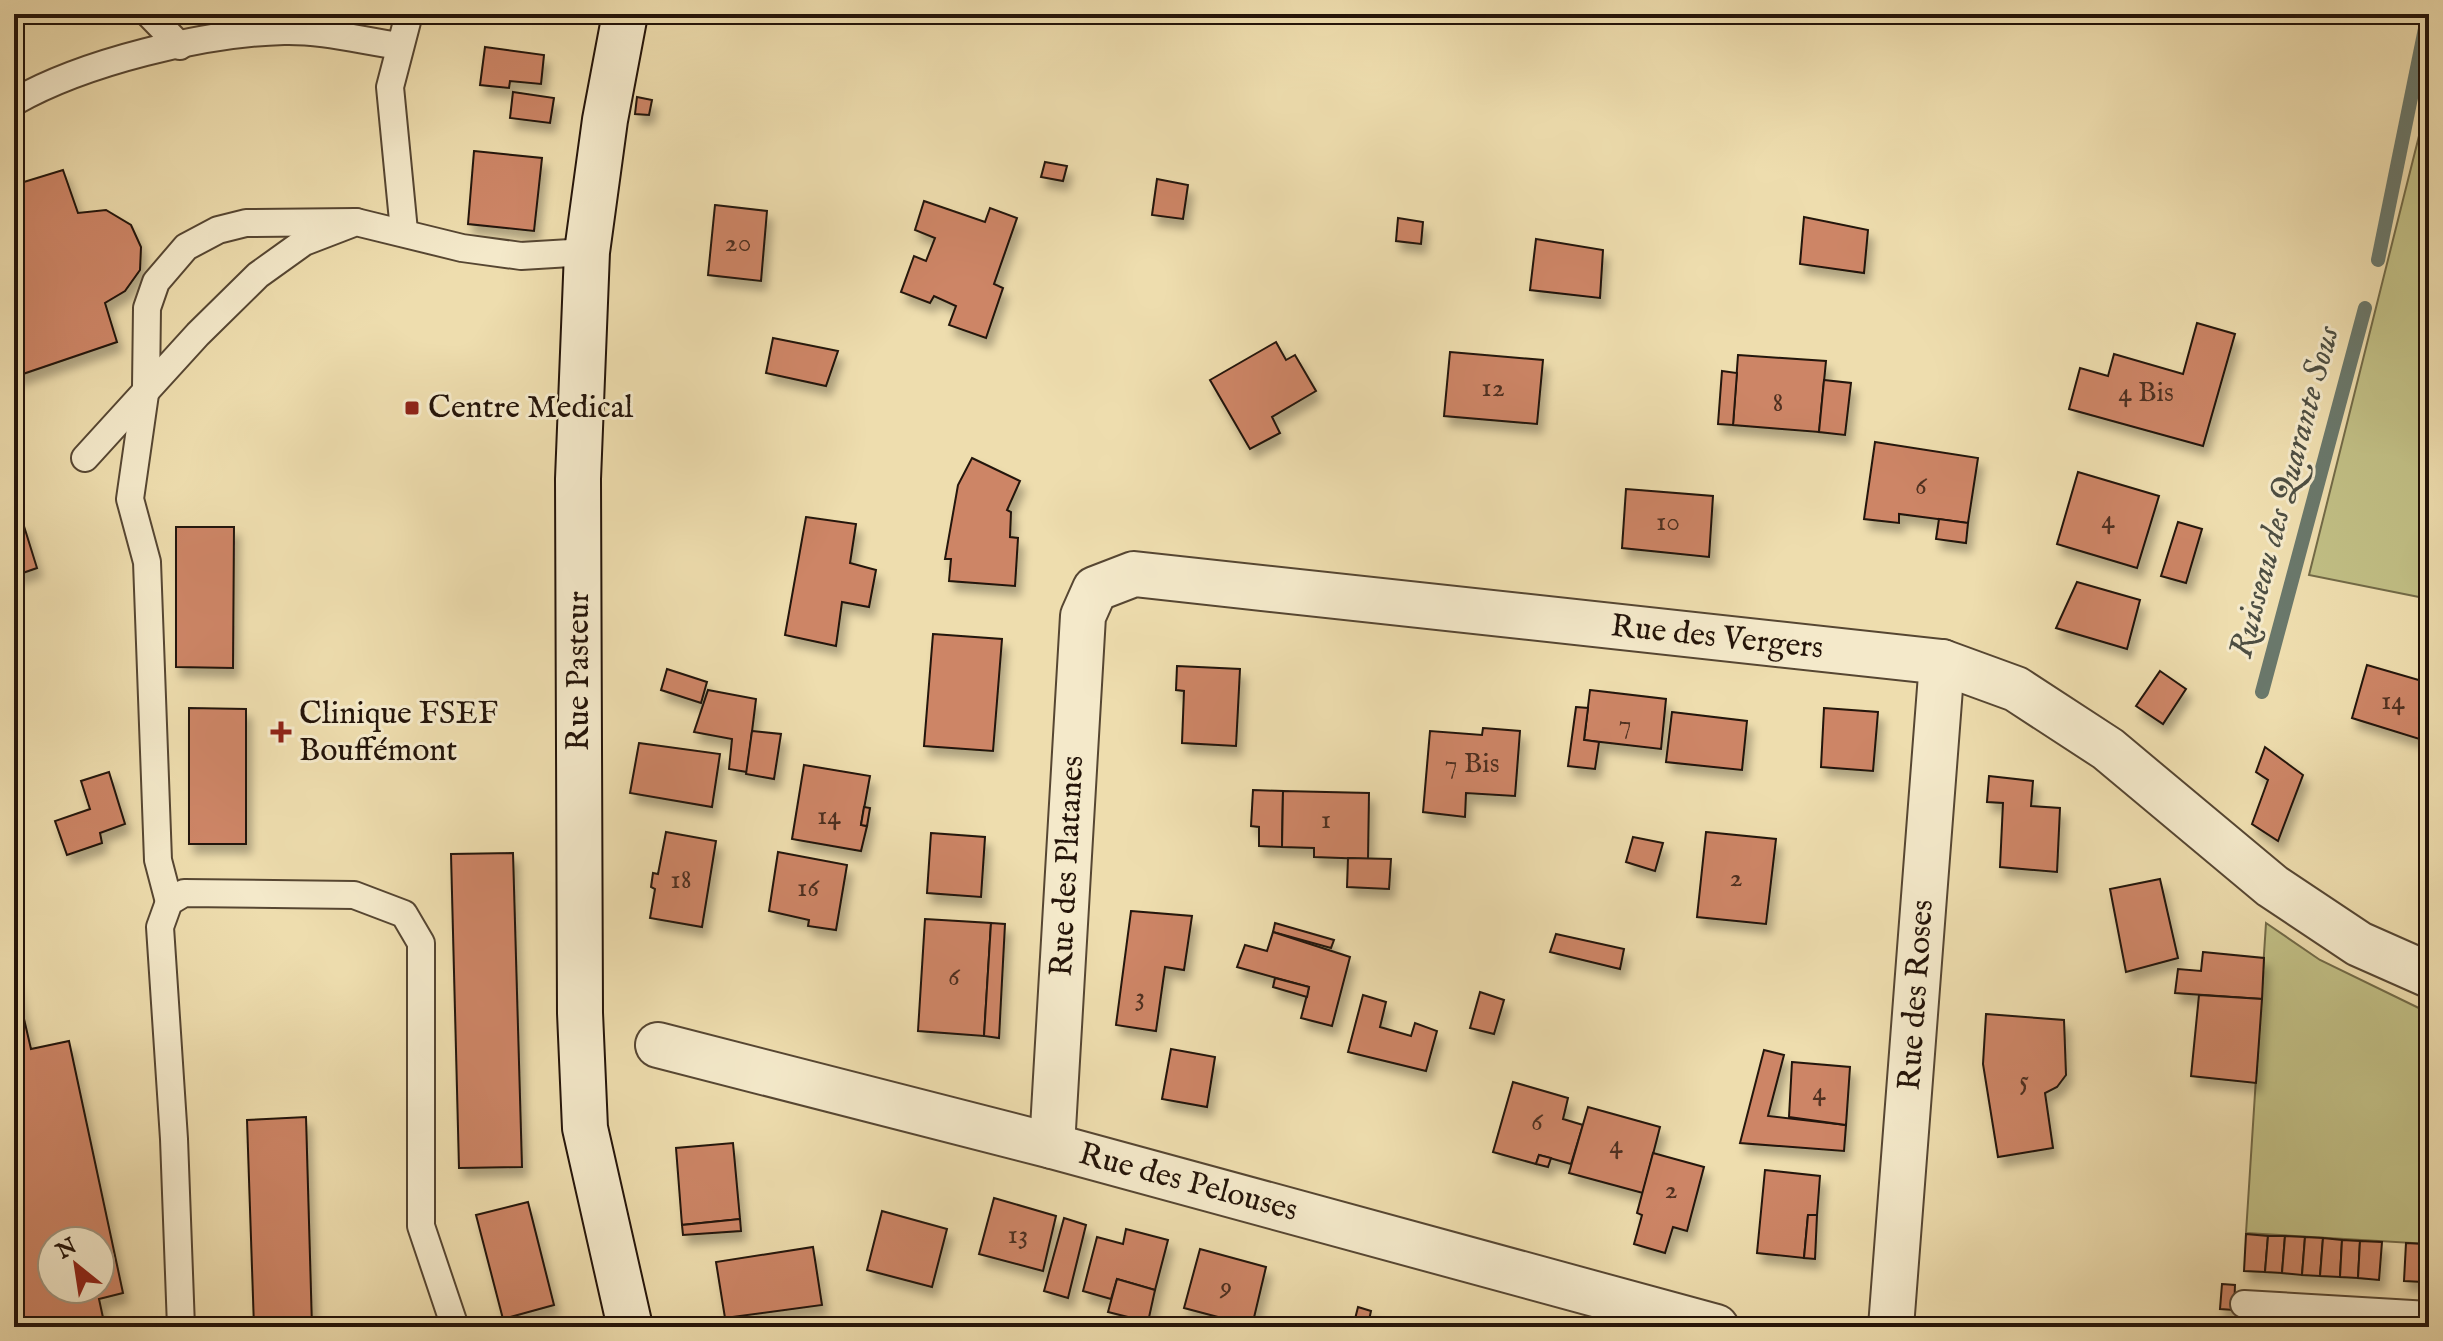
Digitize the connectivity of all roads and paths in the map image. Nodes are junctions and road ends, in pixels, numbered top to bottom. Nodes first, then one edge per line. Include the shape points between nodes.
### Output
1 (149, 14) edge
2 (409, 14) edge
3 (625, 14) edge
4 (180, 46) junction
5 (400, 46) junction
6 (14, 102) edge
7 (356, 222) junction
8 (404, 231) junction
9 (587, 252) junction
10 (146, 387) junction
11 (85, 458) dead end
12 (1095, 589) joint
13 (1942, 662) junction
14 (169, 902) junction
15 (2429, 975) edge
16 (658, 1045) dead end
17 (1052, 1146) junction
18 (2244, 1304) dead end
19 (2429, 1315) edge
20 (181, 1327) edge
21 (455, 1327) edge
22 (630, 1327) edge
23 (1716, 1327) edge
24 (1891, 1327) edge

1 - 4 lane
2 - 5 lane
3 - 9 street, Rue Pasteur
4 - 5 lane via 286,31
4 - 6 lane via 100,65
5 - 8 lane via 389,106
7 - 8 lane
7 - 10 lane via 304,242 258,275
7 - 10 lane via 246,223 186,247 156,282 147,308
8 - 9 lane via 462,248 521,256
9 - 22 street, Rue Pasteur via 578,479 580,1013 585,1128
10 - 11 lane
10 - 14 lane via 130,499 147,562 158,860
12 - 13 street, Rue des Vergers via 1134,574
12 - 17 street, Rue des Platanes via 1083,616
13 - 15 street, Rue des Vergers via 2016,689 2108,749 2272,886 2359,944
13 - 24 street, Rue des Roses
14 - 20 lane via 160,927
14 - 21 lane via 184,893 354,895 404,914 421,943 421,1226
16 - 17 street, Rue des Pelouses
17 - 23 street, Rue des Pelouses
18 - 19 lane

